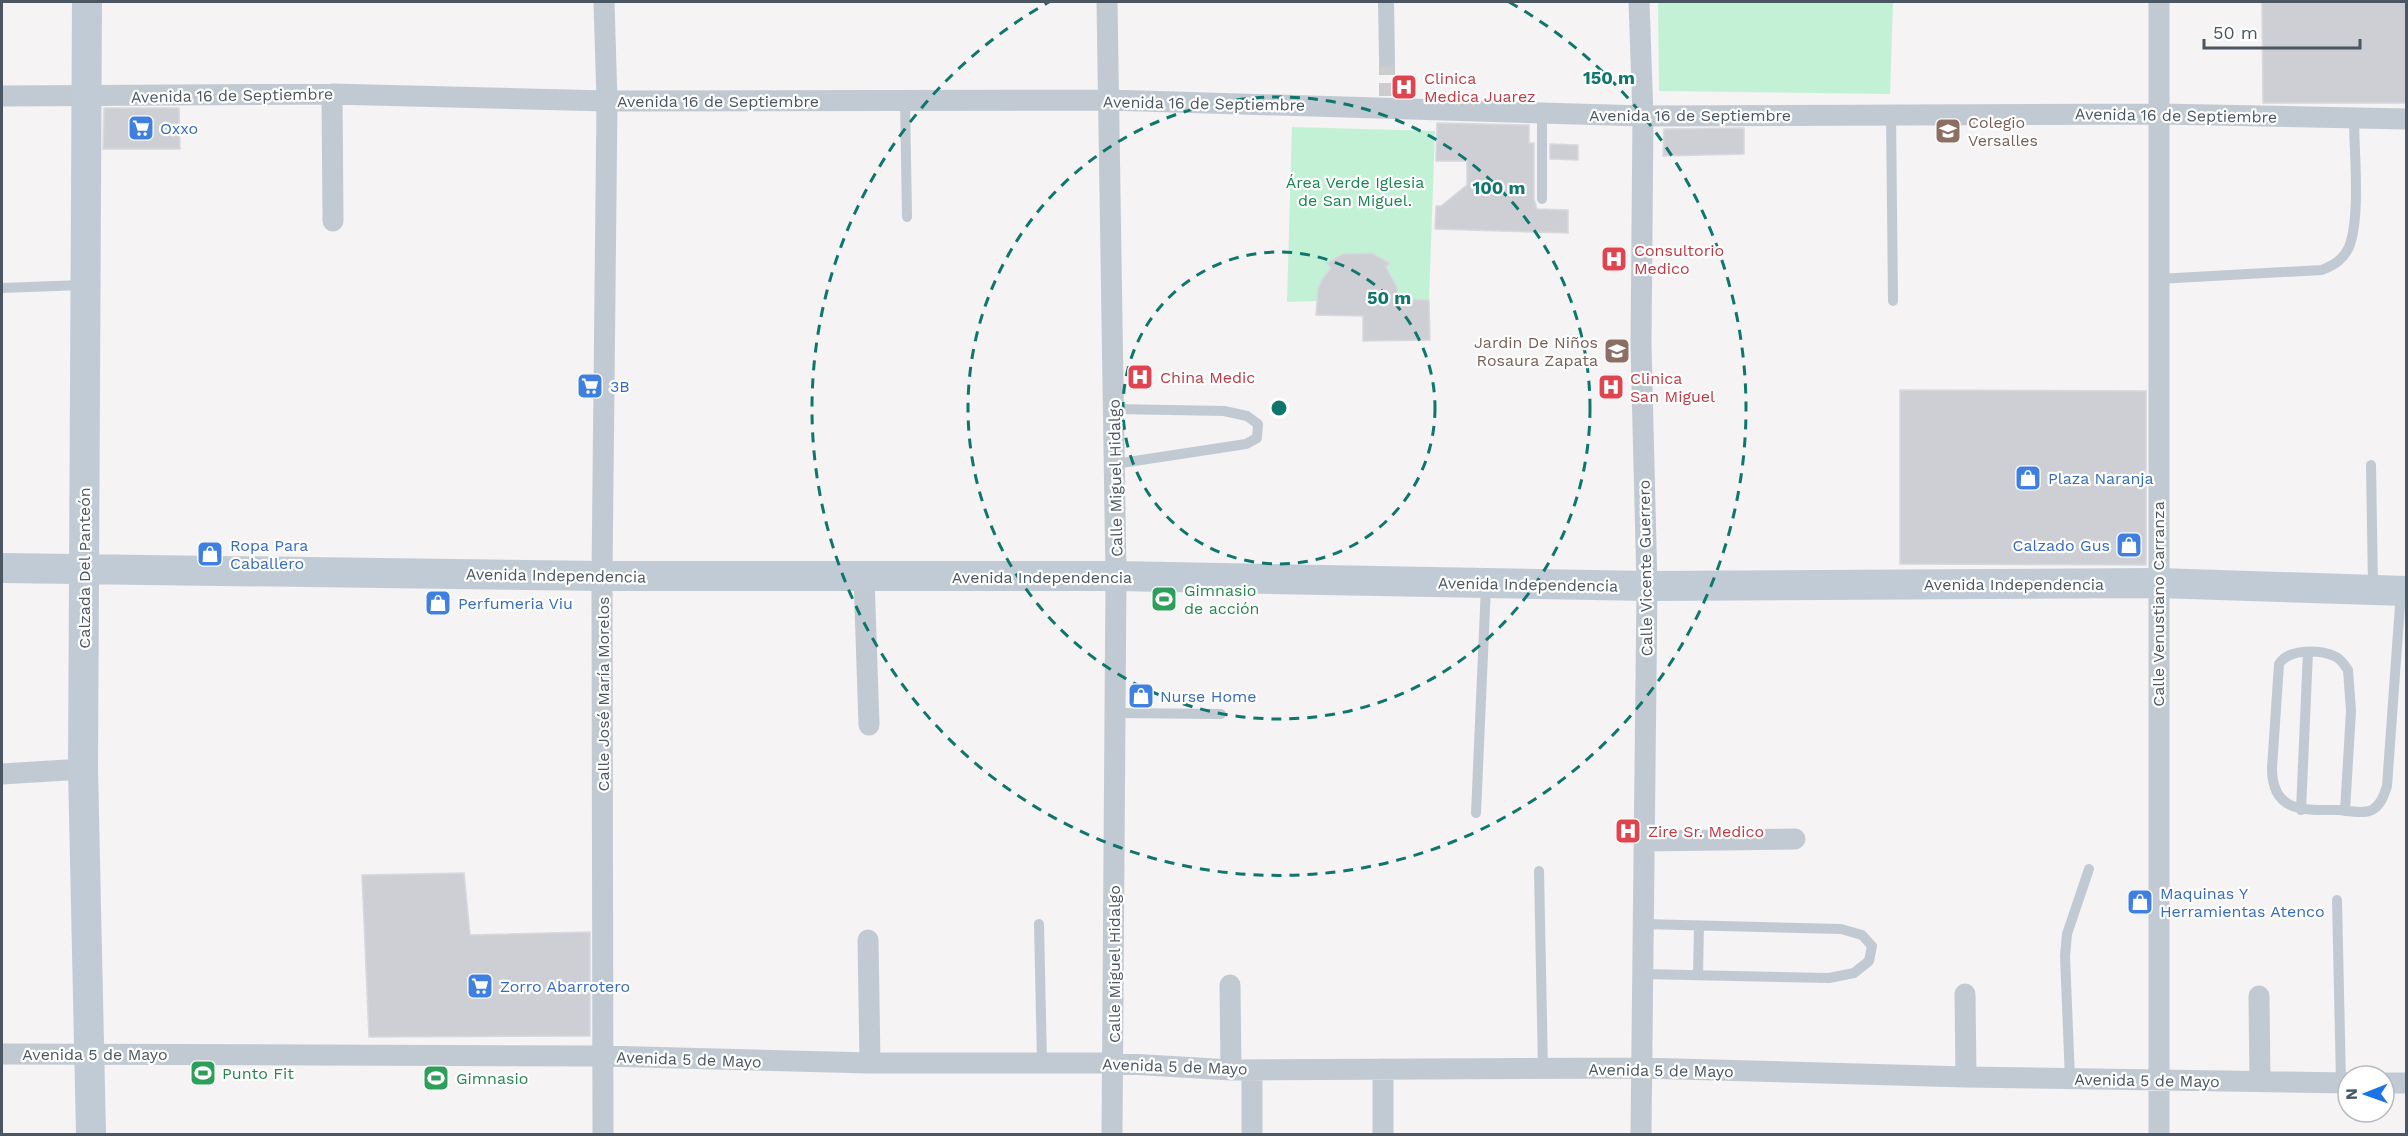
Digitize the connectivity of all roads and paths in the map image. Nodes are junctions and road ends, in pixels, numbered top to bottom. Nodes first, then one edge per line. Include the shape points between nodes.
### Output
1 (87, 2) edge
2 (604, 2) edge
3 (1107, 2) edge
4 (1386, 2) edge
5 (1639, 2) edge
6 (2159, 2) edge
7 (1387, 59) tunnel mouth
8 (332, 94) junction
9 (2, 96) edge
10 (87, 97) junction
11 (905, 100) junction
12 (1109, 100) junction
13 (608, 101) junction
14 (1542, 113) junction
15 (2158, 114) junction
16 (1892, 115) junction
17 (1643, 116) junction
18 (2354, 118) junction
19 (2406, 119) edge
20 (1542, 199) dead end
21 (907, 217) dead end
22 (333, 221) dead end
23 (2158, 279) junction
24 (86, 285) junction
25 (2, 288) edge
26 (1893, 301) dead end
27 (1114, 409) junction
28 (1115, 464) junction
29 (2371, 465) dead end
30 (2, 568) edge
31 (84, 570) junction
32 (602, 576) junction
33 (1116, 576) junction
34 (864, 577) junction
35 (1486, 583) junction
36 (2158, 583) junction
37 (1647, 586) junction
38 (2394, 591) edge
39 (2308, 652) junction
40 (1115, 713) junction
41 (1221, 714) dead end
42 (868, 725) dead end
43 (83, 769) junction
44 (2, 774) edge
45 (2301, 810) junction
46 (2345, 811) junction
47 (1476, 813) dead end
48 (1795, 838) dead end
49 (1644, 841) junction
50 (2089, 869) dead end
51 (1539, 871) dead end
52 (2337, 900) dead end
53 (1040, 924) dead end
54 (1643, 924) junction
55 (1699, 926) junction
56 (868, 940) dead end
57 (1642, 974) junction
58 (1698, 974) junction
59 (1230, 985) dead end
60 (1965, 994) dead end
61 (2259, 996) dead end
62 (2, 1054) edge
63 (90, 1055) junction
64 (603, 1056) junction
65 (870, 1063) junction
66 (1042, 1063) junction
67 (1113, 1063) junction
68 (2343, 1064) edge
69 (1641, 1068) junction
70 (1383, 1069) junction
71 (1543, 1069) junction
72 (1231, 1070) junction
73 (1252, 1070) junction
74 (1966, 1077) junction
75 (2070, 1079) junction
76 (2160, 1081) junction
77 (2260, 1082) junction
78 (2336, 1083) edge
79 (91, 1134) edge
80 (603, 1134) edge
81 (1112, 1134) edge
82 (1252, 1134) edge
83 (1383, 1134) edge
84 (1641, 1134) edge
85 (2159, 1134) edge

1 - 10 main road, Calzada Del Panteón
2 - 13 street, Calle José María Morelos
3 - 12 street, Calle Miguel Hidalgo
4 - 7 street
5 - 17 street, Calle Vicente Guerrero
6 - 15 street, Calle Venustiano Carranza
8 - 10 street, Avenida 16 de Septiembre
8 - 13 street, Avenida 16 de Septiembre
8 - 22 street
9 - 10 street, Avenida 16 de Septiembre
10 - 24 main road, Calzada Del Panteón
11 - 12 street, Avenida 16 de Septiembre
11 - 13 street, Avenida 16 de Septiembre
11 - 21 lane
12 - 14 street, Avenida 16 de Septiembre via 1388,102
12 - 27 street, Calle Miguel Hidalgo
13 - 32 street, Calle José María Morelos
14 - 17 street, Avenida 16 de Septiembre
14 - 20 lane
15 - 16 street, Avenida 16 de Septiembre
15 - 18 street, Avenida 16 de Septiembre
15 - 23 street, Calle Venustiano Carranza
16 - 17 street, Avenida 16 de Septiembre
16 - 26 lane
17 - 37 street, Calle Vicente Guerrero via 1641,345
18 - 19 street, Avenida 16 de Septiembre
18 - 23 lane via 2355,215 2349,247 2336,264 2322,270
23 - 36 street, Calle Venustiano Carranza
24 - 25 lane
24 - 31 main road, Calzada Del Panteón
27 - 28 street, Calle Miguel Hidalgo
27 - 28 lane via 1224,411 1247,416 1258,424 1257,438 1246,444
28 - 33 street, Calle Miguel Hidalgo
29 - 38 lane
30 - 31 main road, Avenida Independencia
31 - 32 main road, Avenida Independencia
31 - 43 main road, Calzada Del Panteón
32 - 34 main road, Avenida Independencia
32 - 64 street, Calle José María Morelos
33 - 34 main road, Avenida Independencia
33 - 35 main road, Avenida Independencia
33 - 40 street, Calle Miguel Hidalgo
34 - 42 street
35 - 37 main road, Avenida Independencia
35 - 47 lane
36 - 37 main road, Avenida Independencia
36 - 38 main road, Avenida Independencia
36 - 76 street, Calle Venustiano Carranza
37 - 49 street, Calle Vicente Guerrero
38 - 46 lane via 2387,786 2374,809
39 - 45 lane
39 - 45 lane via 2292,654 2279,664 2272,756 2272,779 2278,796
39 - 46 lane via 2334,656 2348,670 2351,711
40 - 41 lane
40 - 67 street, Calle Miguel Hidalgo
43 - 44 street
43 - 63 main road, Calzada Del Panteón
45 - 46 lane
48 - 49 street
49 - 54 street, Calle Vicente Guerrero
50 - 75 lane via 2067,934 2065,956
51 - 71 lane
52 - 68 lane
53 - 66 lane
54 - 55 lane
54 - 57 street, Calle Vicente Guerrero
55 - 58 lane
55 - 58 lane via 1841,929 1862,936 1872,946 1869,961 1854,973 1829,978
56 - 65 street
57 - 58 lane
57 - 69 street, Calle Vicente Guerrero
59 - 72 street
60 - 74 street
61 - 77 street
62 - 63 street, Avenida 5 de Mayo
63 - 64 street, Avenida 5 de Mayo
63 - 79 main road, Calzada Del Panteón
64 - 65 street, Avenida 5 de Mayo
64 - 80 street, Calle José María Morelos
65 - 66 street, Avenida 5 de Mayo
66 - 67 street, Avenida 5 de Mayo
67 - 72 street, Avenida 5 de Mayo
67 - 81 street, Calle Miguel Hidalgo
69 - 71 street, Avenida 5 de Mayo
69 - 74 street, Avenida 5 de Mayo
69 - 84 street, Calle Vicente Guerrero
70 - 71 street, Avenida 5 de Mayo
70 - 73 street, Avenida 5 de Mayo
70 - 83 street
72 - 73 street, Avenida 5 de Mayo
73 - 82 street
74 - 75 street, Avenida 5 de Mayo
75 - 76 street, Avenida 5 de Mayo
76 - 77 street, Avenida 5 de Mayo
76 - 85 street, Calle Venustiano Carranza
77 - 78 street, Avenida 5 de Mayo

